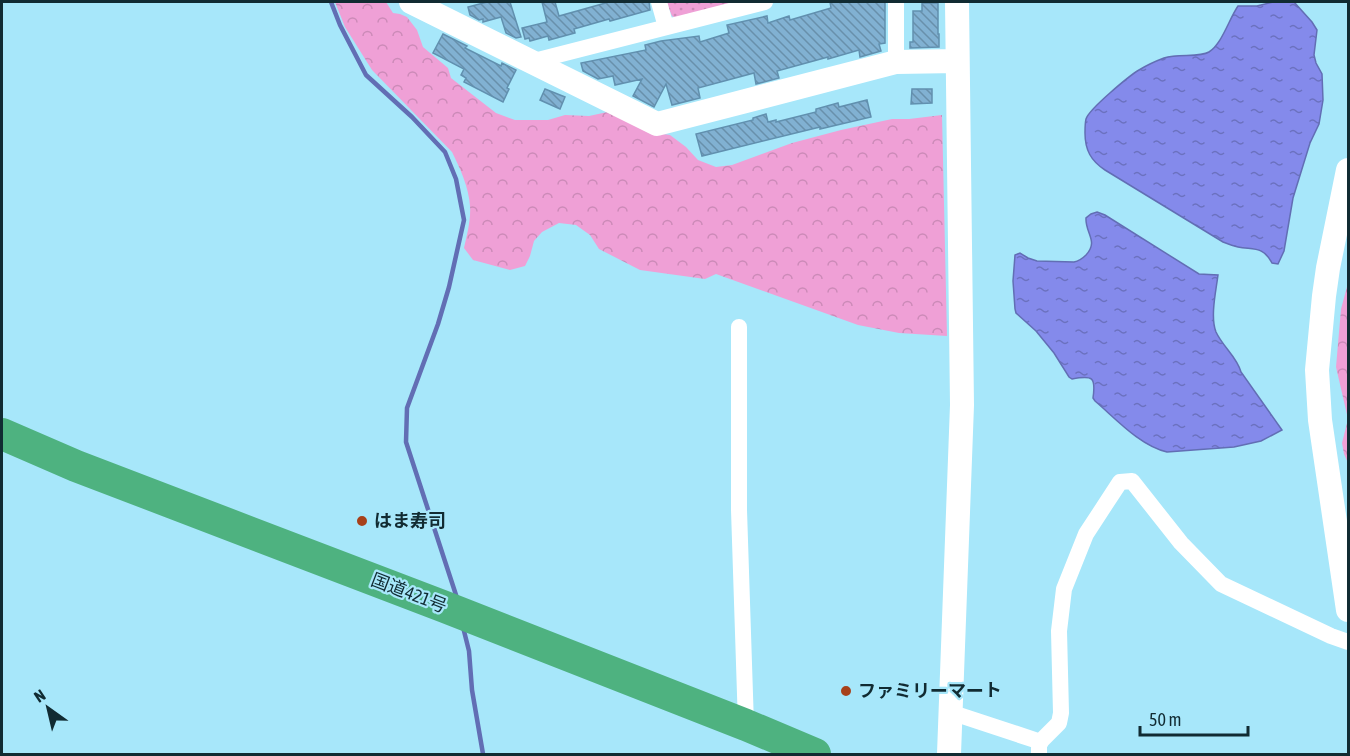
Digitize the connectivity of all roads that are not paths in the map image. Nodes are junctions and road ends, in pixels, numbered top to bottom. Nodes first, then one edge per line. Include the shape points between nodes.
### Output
1 (411, 2) edge
2 (659, 2) edge
3 (765, 2) edge
4 (896, 2) edge
5 (957, 2) edge
6 (666, 27) junction
7 (957, 61) junction
8 (534, 62) junction
9 (897, 62) junction
10 (1348, 170) edge
11 (739, 327) dead end
12 (2, 434) edge
13 (1348, 610) edge
14 (1348, 642) edge
15 (950, 712) junction
16 (746, 724) junction
17 (1040, 748) edge
18 (815, 754) edge
19 (949, 754) edge

1 - 8 street
2 - 6 street
3 - 6 street
4 - 9 street
5 - 7 street
6 - 8 street
7 - 9 street
7 - 15 street via 962,405
8 - 9 street via 657,124
10 - 13 street via 1327,278 1317,370 1320,420
11 - 16 street via 739,510
12 - 16 highway, 国道421号
14 - 17 street via 1221,584 1181,543 1132,481 1120,482 1086,534 1065,590 1059,631 1061,713 1059,723
15 - 17 street
15 - 19 street
16 - 18 highway, 国道421号

